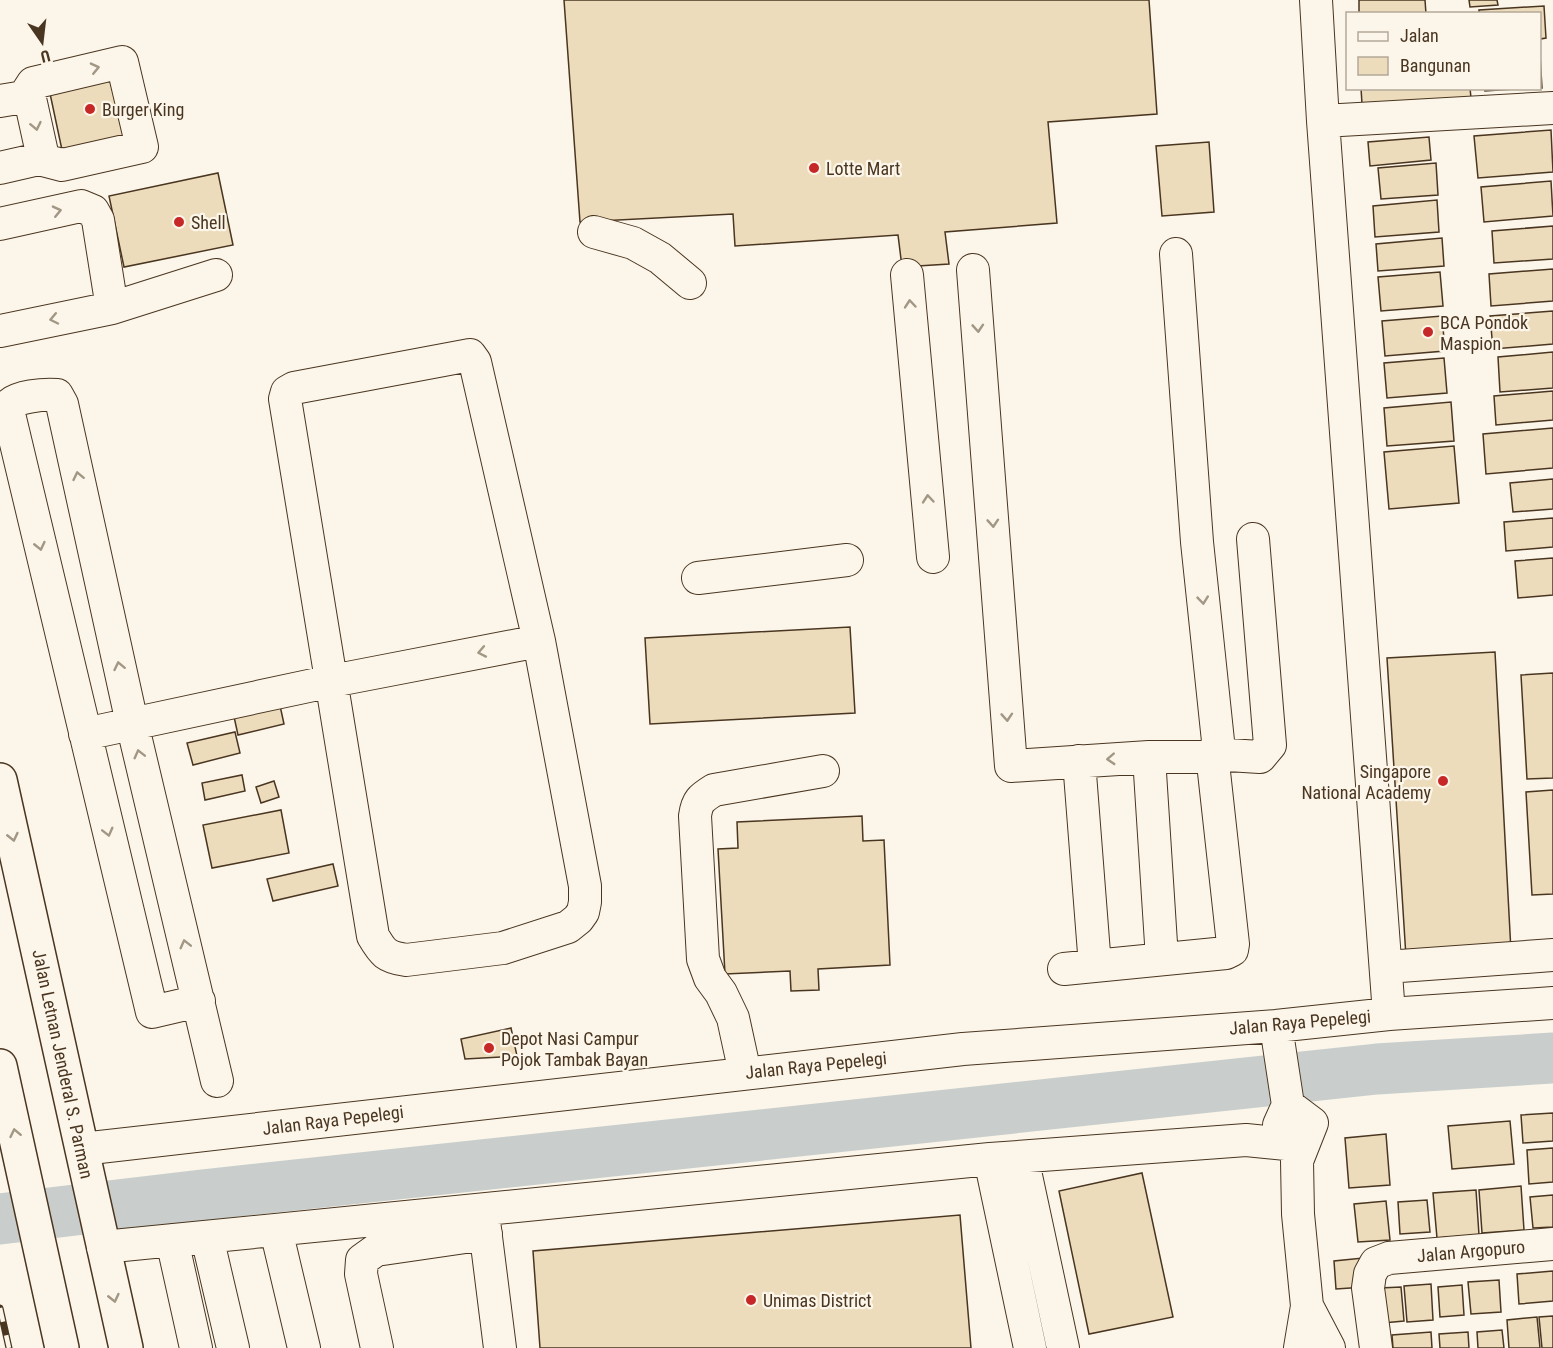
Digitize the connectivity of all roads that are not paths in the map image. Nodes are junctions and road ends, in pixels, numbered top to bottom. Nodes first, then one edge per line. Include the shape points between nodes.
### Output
1 (1316, 0) edge
2 (12, 99) edge
3 (1553, 108) edge
4 (1323, 121) junction
5 (39, 159) junction
6 (0, 168) edge
7 (0, 224) edge
8 (594, 232) dead end
9 (1176, 254) dead end
10 (973, 270) dead end
11 (216, 275) dead end
12 (907, 275) dead end
13 (690, 283) dead end
14 (112, 308) junction
15 (0, 331) edge
16 (1253, 538) dead end
17 (933, 557) dead end
18 (848, 560) dead end
19 (698, 578) dead end
20 (539, 641) junction
21 (332, 681) junction
22 (132, 723) junction
23 (85, 734) junction
24 (1212, 754) junction
25 (1149, 757) junction
26 (1079, 761) junction
27 (823, 771) dead end
28 (0, 780) edge
29 (1553, 955) edge
30 (1162, 959) junction
31 (1095, 966) junction
32 (1386, 967) junction
33 (1064, 969) dead end
34 (199, 1001) junction
35 (1553, 1003) edge
36 (1389, 1014) junction
37 (1277, 1036) junction
38 (0, 1066) edge
39 (745, 1073) junction
40 (217, 1082) dead end
41 (82, 1149) junction
42 (1292, 1152) junction
43 (1022, 1157) junction
44 (990, 1159) junction
45 (484, 1222) junction
46 (276, 1230) junction
47 (207, 1237) junction
48 (172, 1240) junction
49 (1553, 1244) edge
50 (103, 1247) junction
51 (1307, 1306) junction
52 (62, 1348) edge
53 (126, 1348) edge
54 (196, 1348) edge
55 (233, 1348) edge
56 (304, 1348) edge
57 (377, 1348) edge
58 (500, 1348) edge
59 (1030, 1348) edge
60 (1063, 1348) edge
61 (1300, 1348) edge
62 (1329, 1348) edge
63 (1376, 1348) edge

1 - 4 street
2 -> 5 street via 28,98 31,103 42,153
2 -> 5 street via 33,83 122,62 142,147 62,165
3 - 4 street
4 - 32 street
5 - 6 street
7 -> 14 street via 81,206 93,211 98,220
8 - 13 street via 633,243 660,258
9 -> 24 street via 1197,542 1218,741
10 -> 26 street via 1011,766
11 - 14 street
17 -> 12 street
14 -> 15 street
16 - 24 street via 1270,745 1260,757
18 - 19 street
20 -> 21 street
20 - 21 street via 585,902 578,920 568,927 503,948 406,960 391,958 381,951 373,936
20 - 21 street via 475,362 470,355 294,388 285,399
21 - 22 street
22 - 23 street
22 -> 23 street via 62,404 57,395 48,394 14,400 8,406 9,414
34 -> 22 street
23 -> 34 street via 152,1012
24 - 25 street
24 - 30 street via 1232,950
25 -> 26 street
25 - 30 street
26 - 31 street
27 - 39 street via 714,790 697,805 703,959 733,1018
28 -> 41 highway, Jalan Letnan Jenderal S. Parman
29 - 32 street
30 - 31 street
31 - 33 street
32 - 36 street
34 - 40 street
35 - 36 street, Jalan Raya Pepelegi
36 - 37 street, Jalan Raya Pepelegi
37 - 39 street, Jalan Raya Pepelegi via 963,1049
37 - 42 street via 1288,1102 1312,1123
52 -> 38 highway
39 - 41 street, Jalan Raya Pepelegi
41 - 50 highway, Jalan Letnan Jenderal S. Parman
42 - 43 street via 1246,1140
42 - 51 street
43 - 44 street
43 - 60 street
44 - 45 street
44 - 59 street
45 - 46 street
45 - 57 street via 376,1250 362,1260 361,1274
45 - 58 street
46 - 47 street
46 - 56 street
47 - 48 street
47 - 55 street
48 - 50 street
48 - 54 street
49 - 63 street, Jalan Argopuro via 1389,1258 1376,1263 1368,1288
50 -> 53 highway, Jalan Letnan Jenderal S. Parman
51 - 61 street
51 - 62 street

